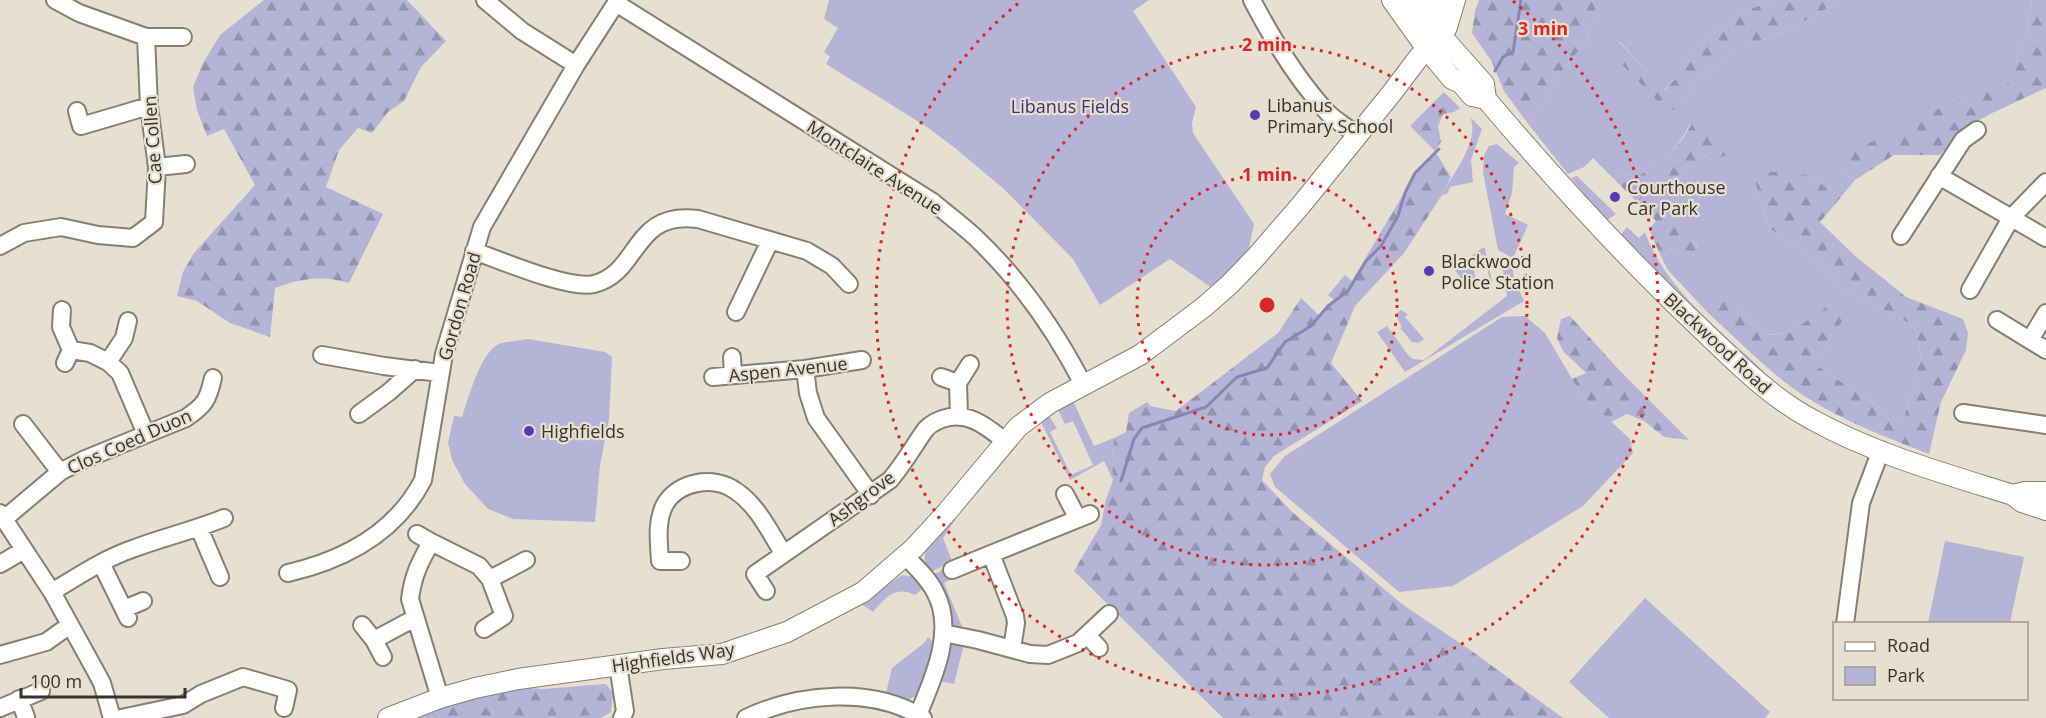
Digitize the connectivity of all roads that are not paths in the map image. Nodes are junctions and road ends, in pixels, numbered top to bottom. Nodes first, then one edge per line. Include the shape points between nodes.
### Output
1 (55, 0) edge
2 (485, 0) edge
3 (1252, 0) edge
4 (1392, 0) edge
5 (1413, 0) edge
6 (1436, 0) edge
7 (1455, 0) edge
8 (617, 2) edge
9 (82, 7) edge
10 (146, 37) junction
11 (183, 37) dead end
12 (1430, 39) junction
13 (576, 65) junction
14 (1486, 99) junction
15 (149, 106) junction
16 (77, 111) dead end
17 (1977, 130) dead end
18 (1357, 136) junction
19 (186, 164) dead end
20 (157, 167) junction
21 (1939, 176) junction
22 (2046, 182) edge
23 (2011, 218) junction
24 (2046, 238) edge
25 (1895, 239) dead end
26 (770, 241) junction
27 (0, 246) edge
28 (474, 251) junction
29 (849, 284) dead end
30 (1970, 290) dead end
31 (62, 310) dead end
32 (736, 312) dead end
33 (2046, 313) edge
34 (1997, 320) dead end
35 (128, 321) dead end
36 (2030, 340) junction
37 (2046, 350) edge
38 (322, 355) dead end
39 (732, 357) dead end
40 (862, 360) dead end
41 (108, 362) junction
42 (970, 364) dead end
43 (415, 369) junction
44 (805, 369) junction
45 (440, 373) junction
46 (733, 375) junction
47 (941, 377) dead end
48 (213, 378) dead end
49 (713, 378) dead end
50 (958, 383) junction
51 (1083, 384) junction
52 (1963, 413) dead end
53 (359, 414) dead end
54 (959, 416) junction
55 (23, 424) dead end
56 (2046, 425) edge
57 (146, 435) junction
58 (1005, 441) junction
59 (1881, 450) junction
60 (60, 472) junction
61 (2046, 492) edge
62 (1065, 494) dead end
63 (871, 495) junction
64 (2013, 495) junction
65 (2046, 510) edge
66 (2, 516) edge
67 (224, 518) dead end
68 (199, 528) junction
69 (24, 550) junction
70 (783, 553) junction
71 (991, 554) junction
72 (906, 556) junction
73 (526, 560) dead end
74 (681, 561) dead end
75 (101, 563) junction
76 (0, 564) edge
77 (952, 570) dead end
78 (211, 573) dead end
79 (288, 573) dead end
80 (490, 579) junction
81 (766, 591) dead end
82 (52, 592) junction
83 (143, 601) dead end
84 (1108, 614) dead end
85 (415, 618) junction
86 (1845, 622) edge
87 (362, 624) dead end
88 (70, 625) junction
89 (484, 629) dead end
90 (943, 633) junction
91 (1087, 635) junction
92 (374, 640) junction
93 (1099, 648) dead end
94 (1012, 649) junction
95 (0, 655) edge
96 (383, 657) dead end
97 (618, 665) junction
98 (41, 691) dead end
99 (440, 698) junction
100 (19, 699) junction
101 (0, 708) edge
102 (284, 708) dead end
103 (186, 711) edge
104 (795, 711) edge
105 (921, 716) edge
106 (26, 717) edge
107 (112, 718) edge
108 (121, 718) edge
109 (388, 718) edge
110 (622, 718) edge
111 (746, 718) edge

1 - 9 street
2 - 13 street via 522,31
3 - 18 street via 1306,87
4 - 12 main road
5 - 12 main road
6 - 12 main road
7 - 12 main road via 1447,27
8 - 13 street, Gordon Road
8 - 51 street, Montclaire Avenue via 933,202 975,237 1025,291
9 - 10 street
10 - 11 street
10 - 15 street, Cae Collen
12 - 14 main road, Blackwood Road via 1484,84
12 - 14 main road, Blackwood Road via 1461,73 1461,83 1472,96
12 - 18 main road, Highfields Way
13 - 28 street, Gordon Road via 490,210
14 - 59 main road, Blackwood Road via 1593,222 1743,368 1812,420
15 - 16 street via 81,126
15 - 20 street, Cae Collen
17 - 21 street via 1963,140
18 - 51 main road, Highfields Way via 1257,256 1204,307 1140,355
19 - 20 street
20 - 27 street, Cae Collen via 154,222 133,238 61,227 24,233
21 - 23 street
21 - 25 street
22 - 23 street
23 - 24 street
23 - 30 street
26 - 28 street via 698,219 669,219 646,234 621,266 594,284 564,282
26 - 29 street via 807,251 832,266
26 - 32 street
28 - 45 street, Gordon Road
31 - 41 street via 61,327 68,357 90,353
33 - 36 street
34 - 36 street
35 - 41 street via 124,338
36 - 37 street
38 - 43 street
39 - 46 street
40 - 44 street, Aspen Avenue via 847,370
41 - 57 street via 120,373
42 - 50 street
43 - 45 street
43 - 53 street
44 - 46 street, Aspen Avenue
44 - 63 street via 816,418
45 - 79 street, Gordon Road via 423,480 414,497 390,523 359,547 314,567
46 - 49 street, Aspen Avenue
47 - 50 street
48 - 57 street, Clos Coed Duon via 208,400 200,409
50 - 54 street
51 - 58 main road, Highfields Way via 1034,414
52 - 56 street
54 - 58 street via 980,422
54 - 63 street, Ashgrove via 928,427 903,465
55 - 60 street
57 - 60 street, Clos Coed Duon
58 - 72 main road, Highfields Way
59 - 64 main road, Blackwood Road via 1930,470
59 - 86 street via 1861,503
60 - 66 street, Clos Coed Duon
61 - 64 main road, Blackwood Road
62 - 71 street via 1084,517
63 - 70 street, Ashgrove
64 - 65 main road, Blackwood Road
66 - 69 street
67 - 68 street
68 - 75 street via 134,548
68 - 78 street
69 - 76 street
69 - 82 street
70 - 74 street via 745,497 724,484 710,481 684,487 664,506 658,536 659,567
70 - 81 street, Ashgrove via 755,574
71 - 77 street
71 - 94 street via 1015,616
72 - 90 street via 939,599
72 - 97 main road, Highfields Way via 863,592 787,632 722,654
73 - 80 street
75 - 82 street
75 - 83 street via 126,613
80 - 85 street via 479,566 424,538 410,599
80 - 89 street via 504,616
82 - 88 street
84 - 91 street
85 - 92 street
85 - 99 street
87 - 92 street
88 - 95 street via 46,642
88 - 107 street via 102,683
90 - 94 street
90 - 105 street
91 - 93 street
91 - 94 street via 1078,643 1048,655
92 - 96 street
97 - 99 main road, Highfields Way via 518,679
97 - 110 street via 625,711
98 - 100 street
99 - 109 main road, Highfields Way
100 - 101 street
100 - 106 street
102 - 103 street via 288,690 243,677 201,694
103 - 108 street
104 - 105 street via 819,697 849,696 894,705
104 - 111 street via 761,711

